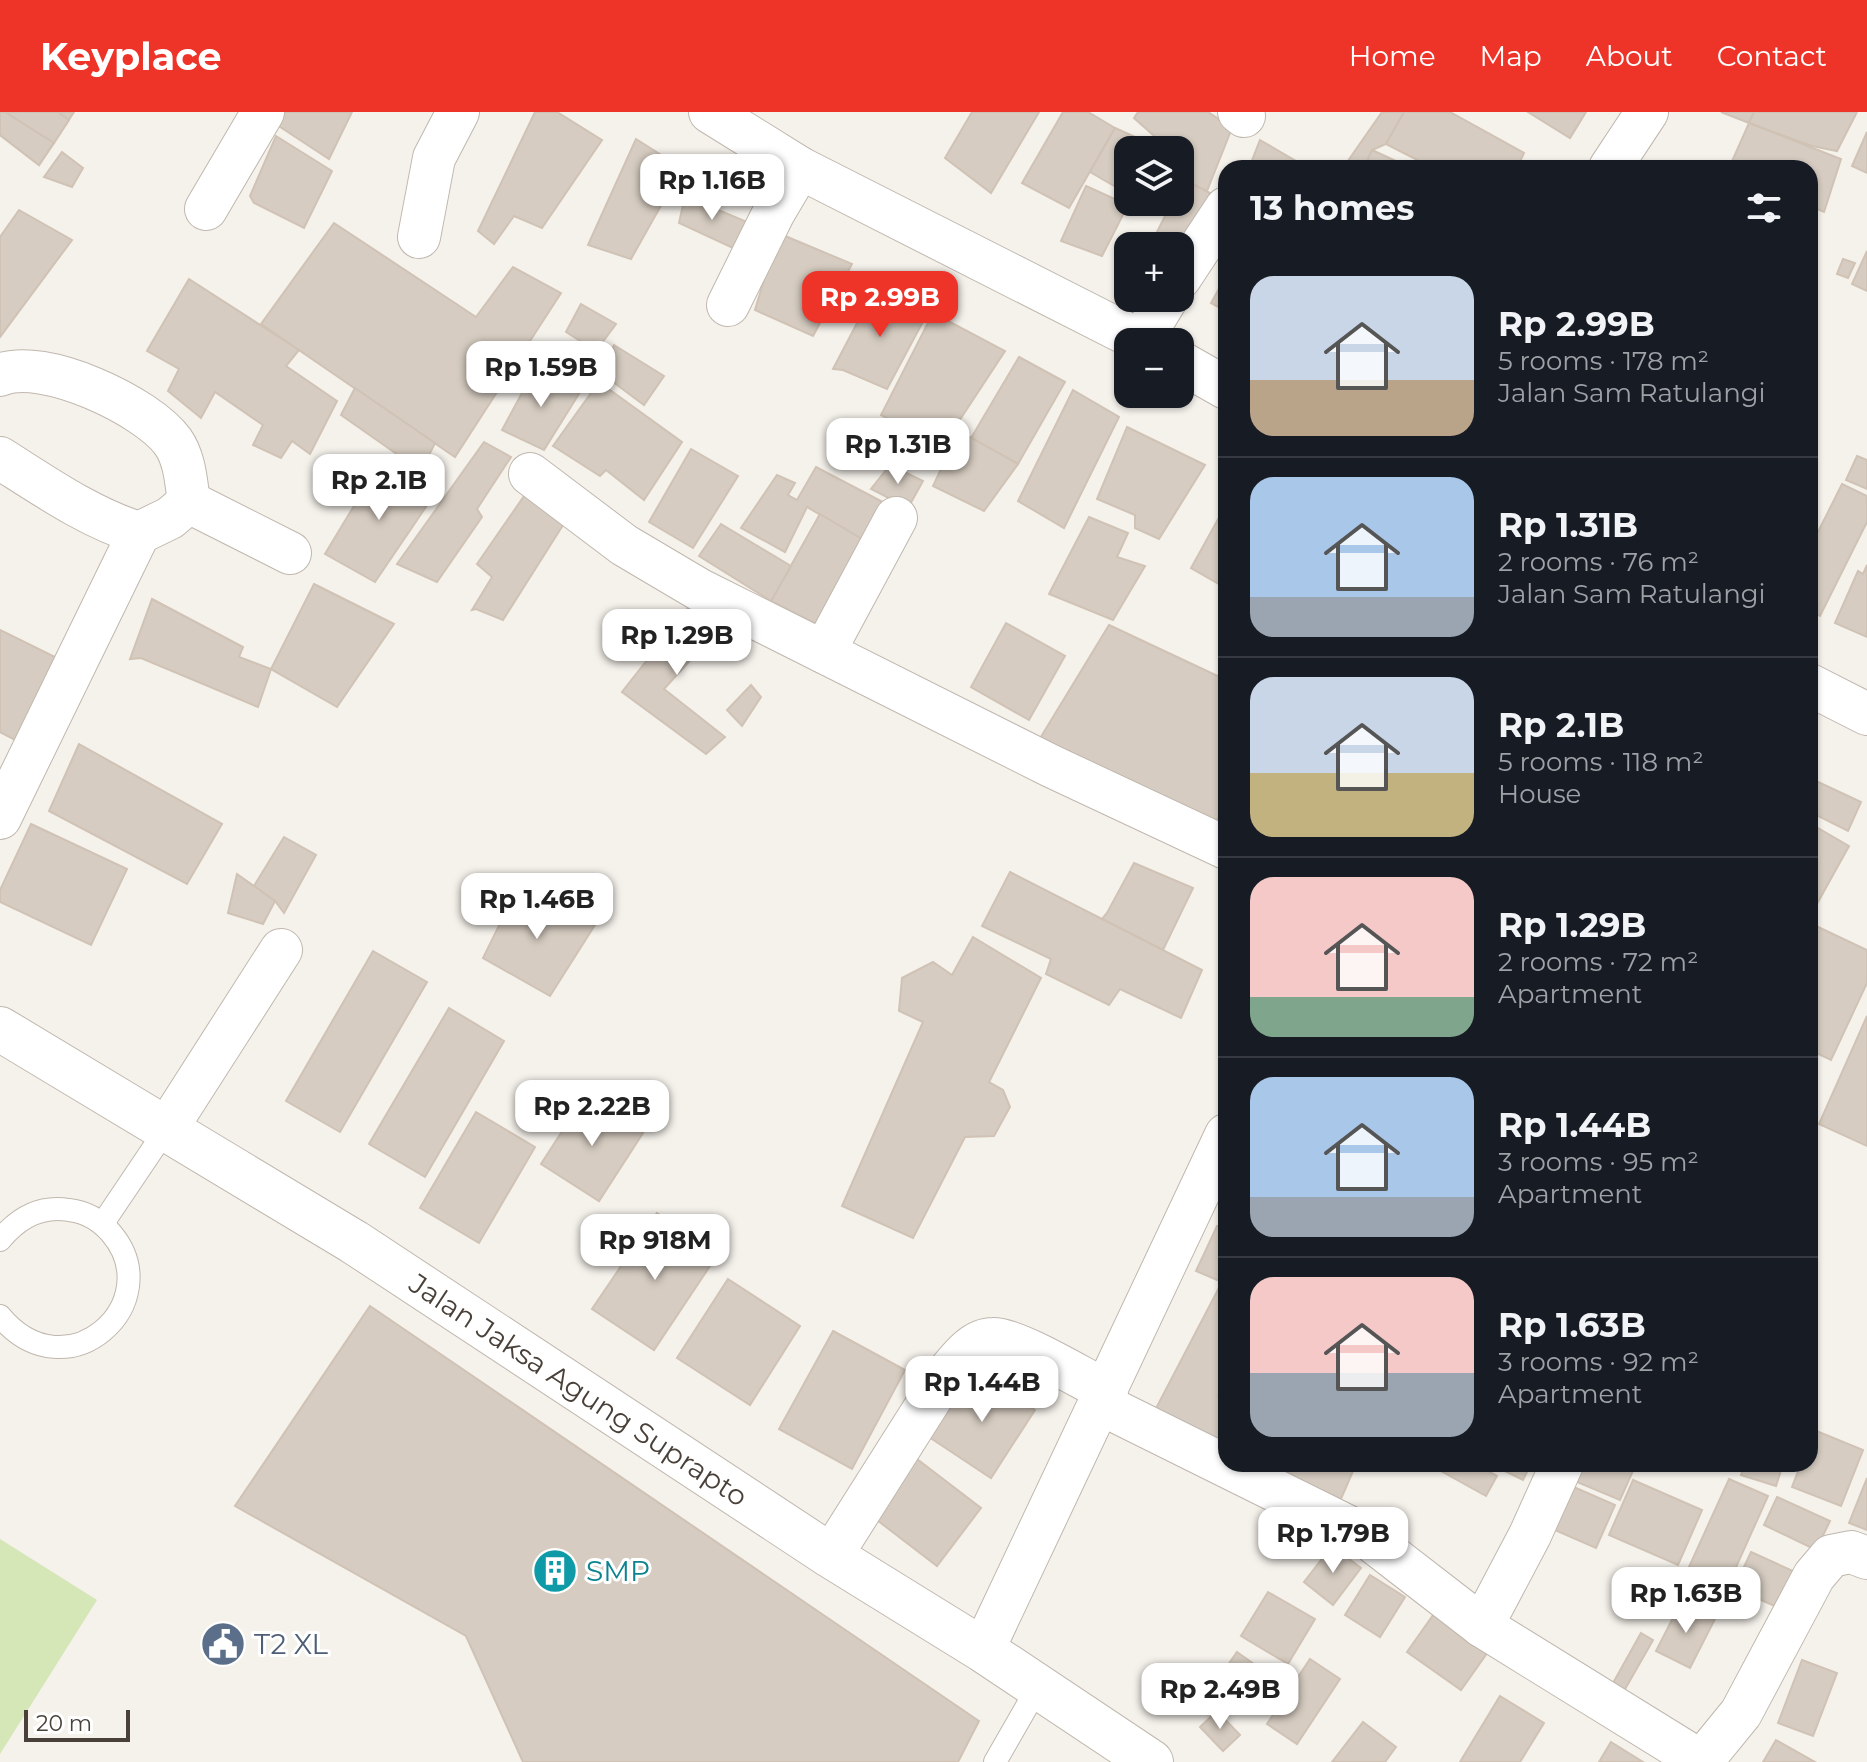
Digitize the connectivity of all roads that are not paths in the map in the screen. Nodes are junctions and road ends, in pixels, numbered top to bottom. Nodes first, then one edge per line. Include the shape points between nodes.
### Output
1 (263, 112) edge
2 (458, 112) edge
3 (710, 112) edge
4 (1647, 112) edge
5 (1615, 160) edge
6 (800, 168) junction
7 (206, 209) dead end
8 (1218, 220) edge
9 (419, 237) dead end
10 (1194, 257) edge
11 (728, 305) dead end
12 (1116, 328) edge
13 (1194, 370) edge
14 (0, 375) edge
15 (1218, 383) edge
16 (0, 458) edge
17 (530, 474) dead end
18 (189, 502) junction
19 (896, 518) dead end
20 (139, 533) junction
21 (290, 553) dead end
22 (824, 652) junction
23 (1818, 689) edge
24 (1867, 714) edge
25 (0, 818) edge
26 (1218, 844) edge
27 (281, 950) dead end
28 (0, 1029) edge
29 (167, 1128) junction
30 (1218, 1152) edge
31 (103, 1223) junction
32 (0, 1240) edge
33 (0, 1316) edge
34 (1104, 1398) junction
35 (1218, 1458) edge
36 (1245, 1472) edge
37 (1558, 1472) edge
38 (831, 1556) junction
39 (1867, 1558) edge
40 (1482, 1626) junction
41 (983, 1650) junction
42 (1038, 1687) junction
43 (995, 1762) edge
44 (1151, 1762) edge
45 (1702, 1762) edge

1 - 7 street
2 - 9 street via 434,158
3 - 6 street
4 - 5 street
6 - 11 street
6 - 12 street
8 - 10 street
13 - 15 street
14 - 18 street via 32,372 76,382 147,418 176,446
16 - 20 street via 95,515
17 - 22 street via 659,567
18 - 20 street
18 - 21 street
19 - 22 street
20 - 25 street
22 - 26 street
23 - 24 street
27 - 29 street
28 - 29 street, Jalan Jaksa Agung Suprapto
29 - 31 lane
29 - 38 street, Jalan Jaksa Agung Suprapto via 354,1242
30 - 34 street
31 - 32 lane via 57,1208 12,1225
31 - 33 lane via 125,1251 128,1289 104,1331 83,1344 35,1345 14,1333
34 - 35 street
34 - 38 street via 1015,1345 994,1338 981,1342 945,1376
34 - 41 street
36 - 40 street via 1363,1534
37 - 40 street
38 - 41 street, Jalan Jaksa Agung Suprapto
39 - 45 street via 1851,1552 1831,1556 1814,1576 1741,1713
40 - 45 street
41 - 42 street, Jalan Jaksa Agung Suprapto
42 - 43 lane
42 - 44 street, Jalan Jaksa Agung Suprapto

